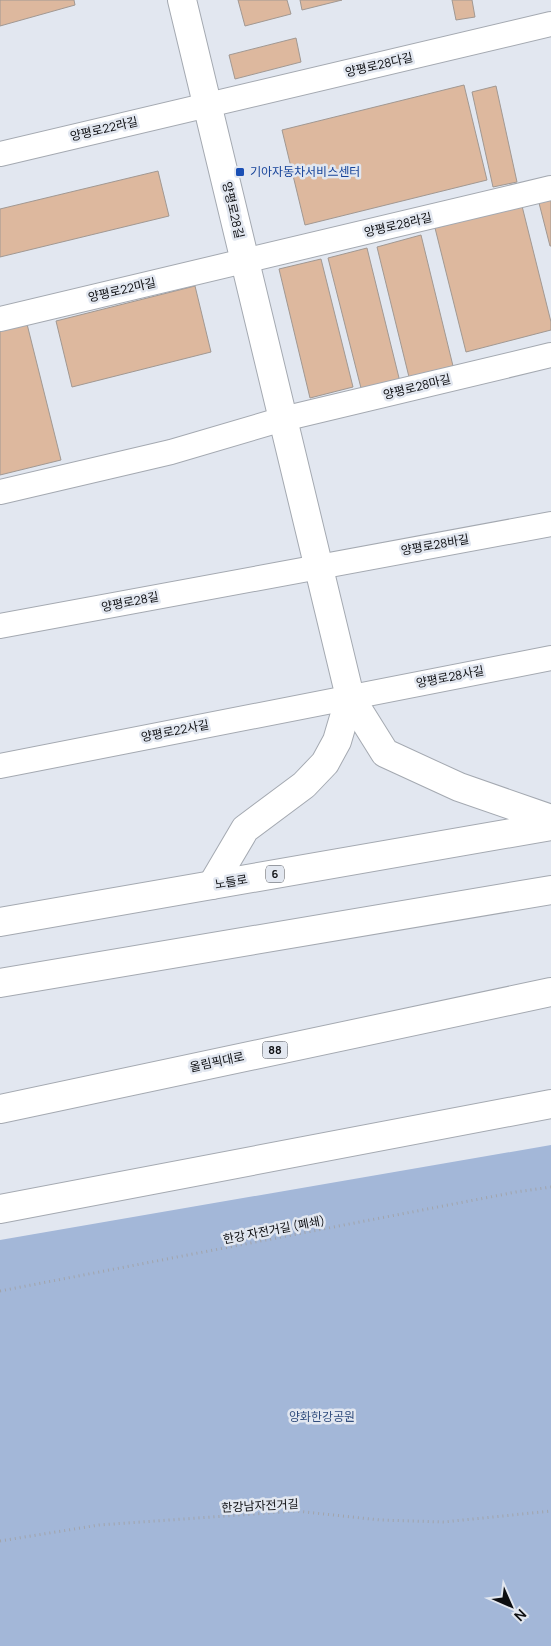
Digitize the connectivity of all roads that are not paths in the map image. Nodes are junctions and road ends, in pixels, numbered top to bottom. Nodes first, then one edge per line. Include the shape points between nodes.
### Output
1 (182, 0) edge
2 (551, 24) edge
3 (208, 105) junction
4 (0, 154) edge
5 (551, 188) edge
6 (245, 261) junction
7 (0, 319) edge
8 (551, 355) edge
9 (283, 419) junction
10 (0, 492) edge
11 (551, 524) edge
12 (319, 566) junction
13 (0, 626) edge
14 (551, 658) edge
15 (350, 697) junction
16 (0, 766) edge
17 (551, 819) edge
18 (551, 826) edge
19 (212, 885) junction
20 (551, 890) edge
21 (0, 922) edge
22 (0, 983) edge
23 (551, 992) edge
24 (544, 1108) edge
25 (0, 1109) edge
26 (0, 1209) edge

1 - 3 main road, 양평로28길
2 - 3 street, 양평로28다길
3 - 4 street, 양평로22라길
3 - 6 main road, 양평로28길
5 - 6 street, 양평로28라길
6 - 7 street, 양평로22마길
6 - 9 main road, 양평로28길
8 - 9 street, 양평로28마길
9 - 10 street via 171,452
9 - 12 main road, 양평로28길
11 - 12 street, 양평로28바길
12 - 13 street, 양평로28길
12 - 15 main road, 양평로28길
14 - 15 street, 양평로28사길
15 - 16 street, 양평로22사길
15 - 17 main road via 385,753 459,787
15 - 19 main road via 337,741 325,763 304,785 245,830
18 - 19 main road, 노들로 / 6
19 - 21 main road, 노들로 / 6
20 - 22 main road
23 - 25 main road, 올림픽대로 / 88
24 - 26 main road

